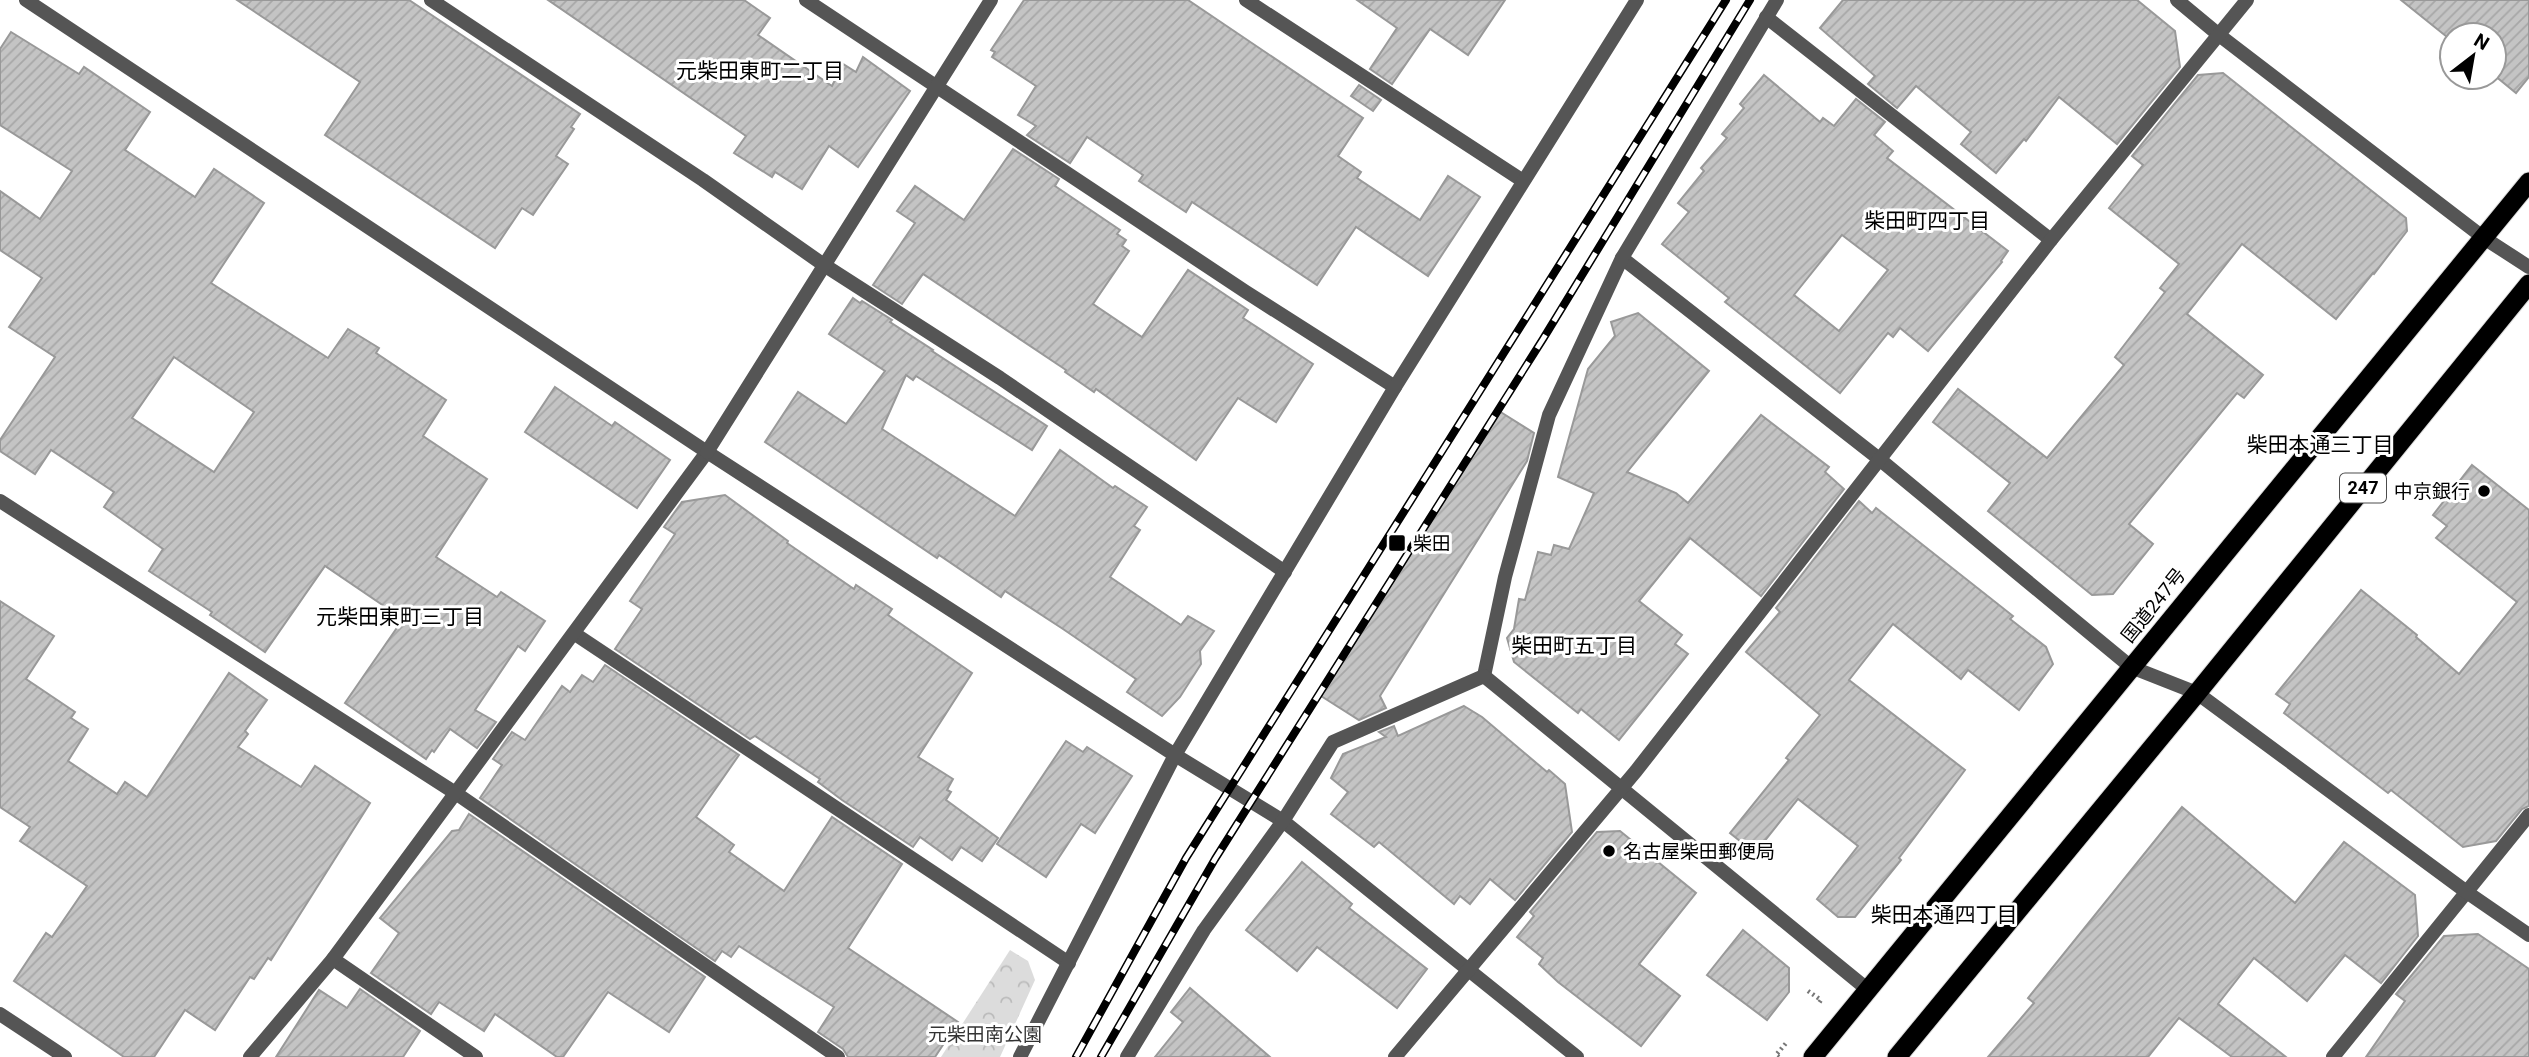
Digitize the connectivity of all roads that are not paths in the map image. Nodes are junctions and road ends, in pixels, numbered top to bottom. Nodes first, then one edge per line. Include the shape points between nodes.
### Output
1 (26, 0) edge
2 (431, 0) edge
3 (806, 0) edge
4 (991, 0) edge
5 (1246, 0) edge
6 (1637, 0) edge
7 (1777, 0) edge
8 (2177, 0) edge
9 (2247, 0) edge
10 (1766, 17) junction
11 (2219, 35) junction
12 (937, 85) junction
13 (1523, 181) junction
14 (2529, 182) edge
15 (2484, 238) junction
16 (2051, 240) junction
17 (1622, 258) junction
18 (824, 265) junction
19 (2529, 267) edge
20 (2529, 284) edge
21 (1395, 387) junction
22 (707, 452) junction
23 (1878, 458) junction
24 (0, 501) edge
25 (1284, 572) junction
26 (575, 634) junction
27 (2131, 667) junction
28 (1484, 676) junction
29 (2197, 693) junction
30 (1175, 755) junction
31 (1622, 788) junction
32 (457, 794) junction
33 (2529, 815) edge
34 (1283, 821) junction
35 (2468, 892) junction
36 (2529, 935) edge
37 (333, 959) junction
38 (1069, 963) junction
39 (1468, 969) junction
40 (1867, 989) junction
41 (0, 1014) edge
42 (65, 1057) edge
43 (250, 1057) edge
44 (476, 1057) edge
45 (838, 1057) edge
46 (1020, 1057) edge
47 (1126, 1057) edge
48 (1395, 1057) edge
49 (1577, 1057) edge
50 (1813, 1057) edge
51 (1897, 1057) edge
52 (2333, 1057) edge

1 - 22 street
2 - 18 street
3 - 12 street
4 - 12 street
5 - 13 street
6 - 13 street
7 - 10 street
8 - 11 street
9 - 11 street
10 - 16 street
10 - 17 street
11 - 15 street
11 - 16 street
12 - 18 street
12 - 21 street
13 - 21 street
14 - 15 highway, 国道247号
15 - 19 street
15 - 27 highway, 国道247号
16 - 23 street
17 - 23 street
17 - 28 street via 1549,415 1505,577
18 - 22 street
18 - 25 street via 1000,378
20 - 29 highway, 247
21 - 25 street
22 - 26 street
22 - 30 street
23 - 27 street
23 - 31 street
24 - 32 street
25 - 30 street
26 - 32 street
26 - 38 street
27 - 29 street
27 - 40 highway, 国道247号
28 - 31 street
28 - 34 street via 1333,742
29 - 35 street
29 - 51 highway, 247
30 - 34 street
30 - 38 street
31 - 39 street
31 - 40 street
32 - 37 street
32 - 45 street
33 - 35 street
34 - 39 street
34 - 47 street via 1204,929
35 - 36 street
35 - 52 street
37 - 43 street
37 - 44 street
38 - 46 street
39 - 48 street
39 - 49 street
40 - 50 highway, 国道247号
41 - 42 street

